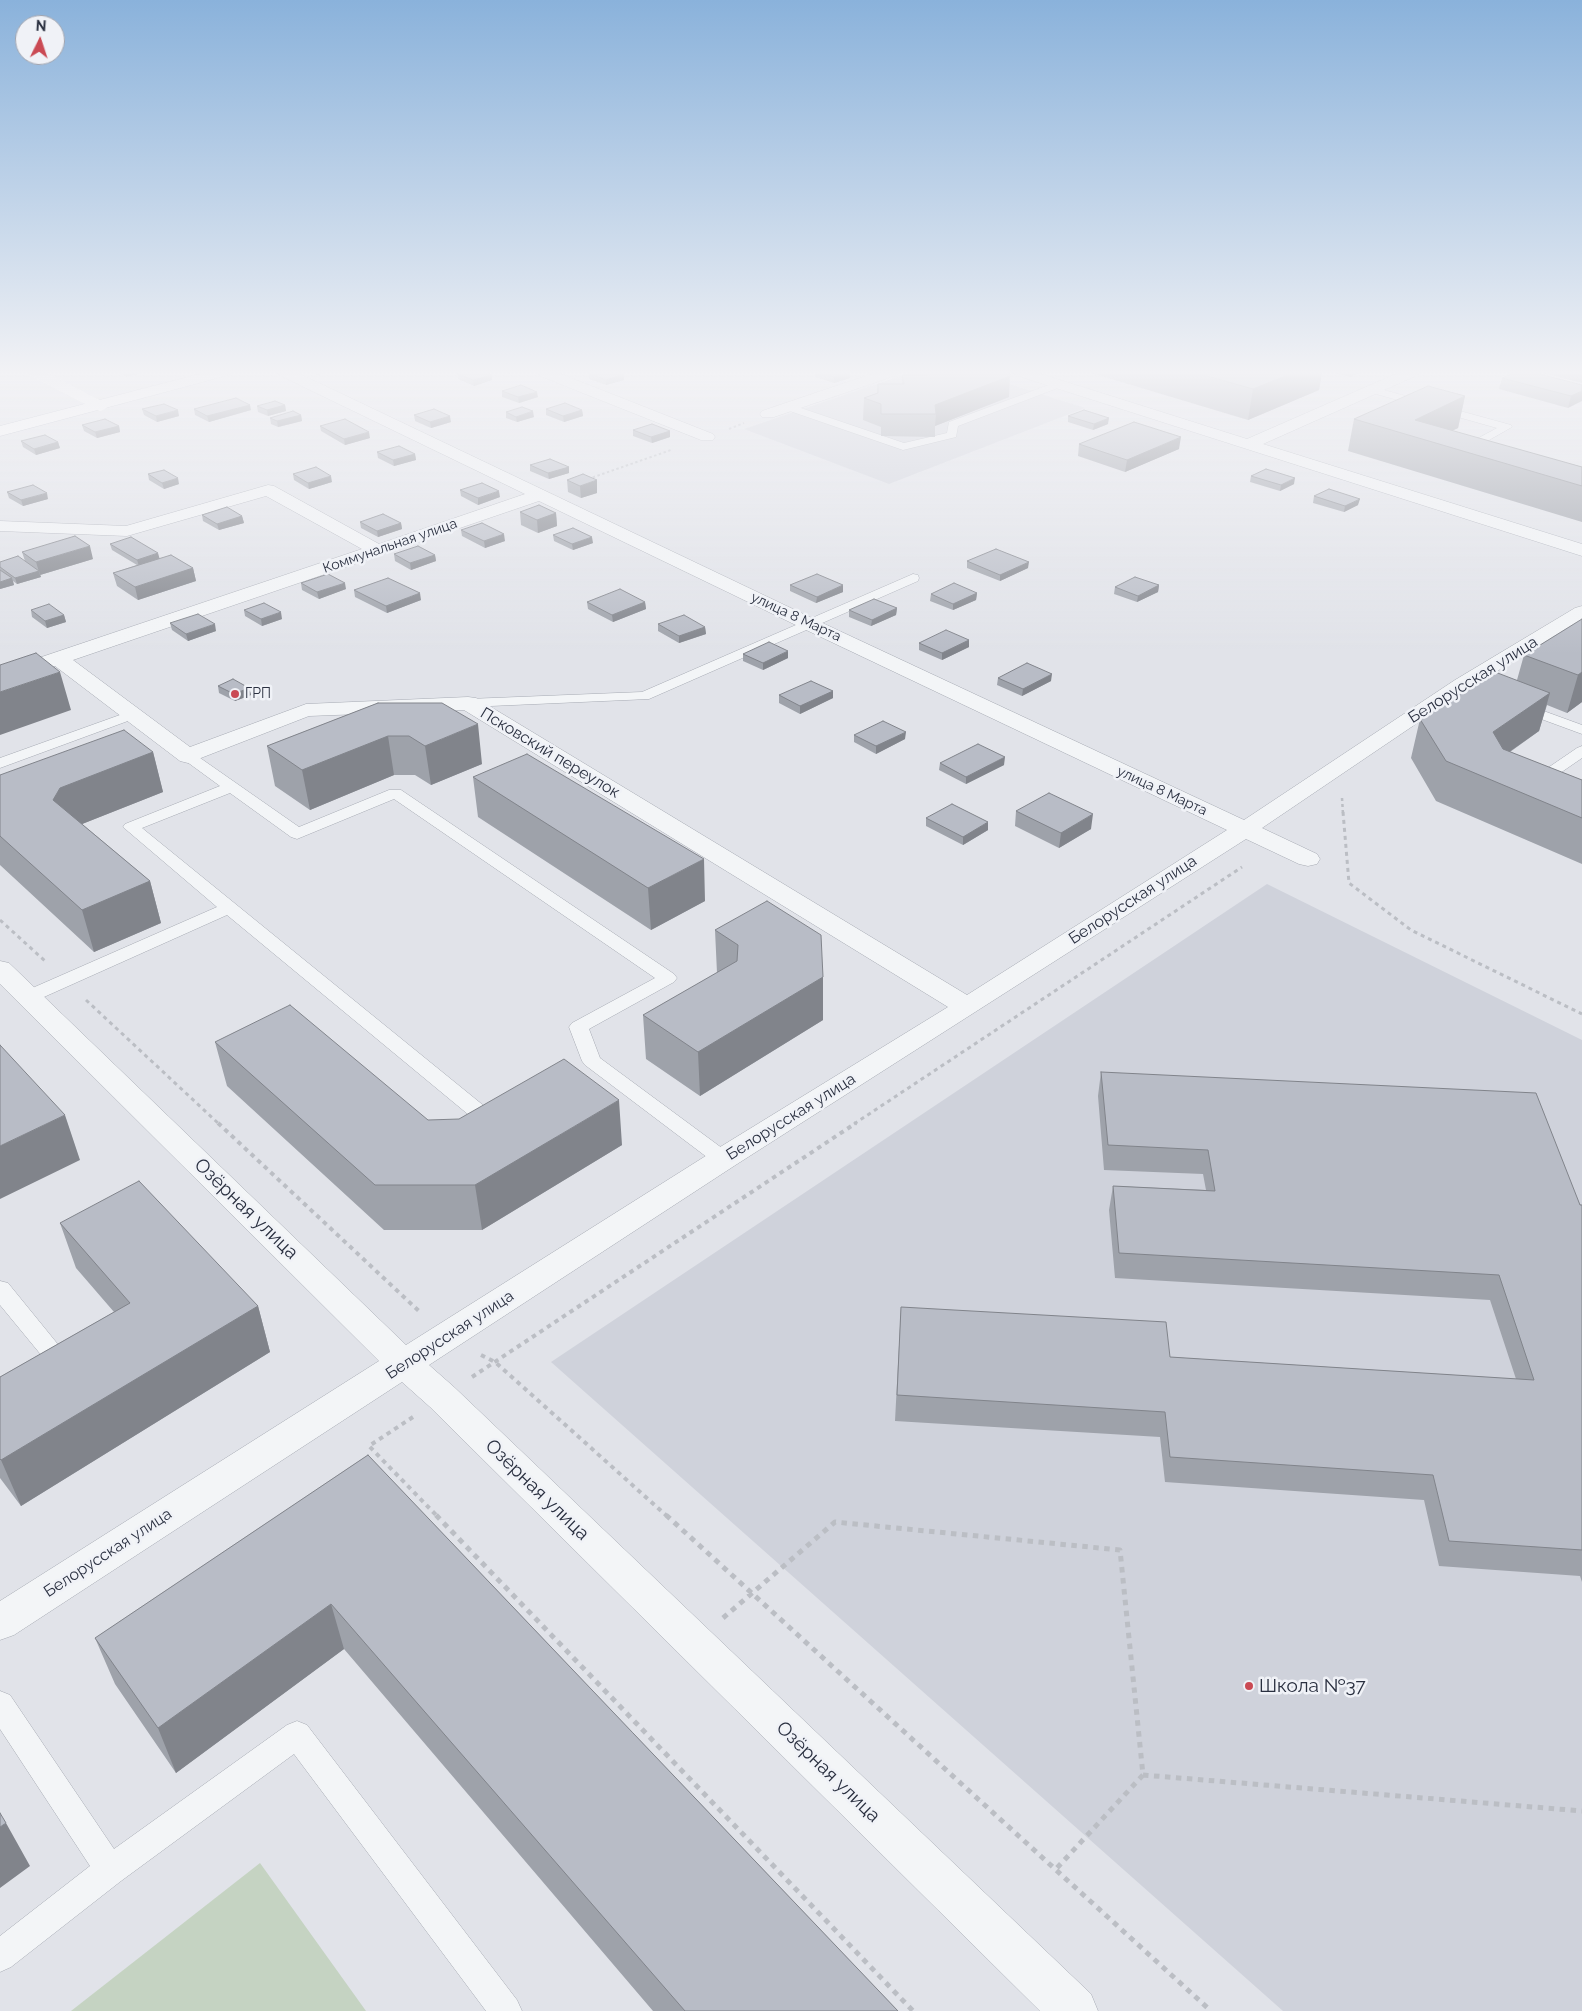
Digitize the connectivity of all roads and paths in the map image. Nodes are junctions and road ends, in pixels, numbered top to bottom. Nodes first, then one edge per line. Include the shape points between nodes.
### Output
1 (479, 466) edge
2 (624, 466) edge
3 (1318, 466) edge
4 (540, 495) junction
5 (0, 526) edge
6 (377, 550) junction
7 (1582, 550) edge
8 (913, 578) dead end
9 (1582, 612) edge
10 (809, 624) junction
11 (57, 658) junction
12 (0, 678) edge
13 (1503, 700) edge
14 (468, 703) junction
15 (131, 715) junction
16 (1582, 730) edge
17 (1582, 751) edge
18 (188, 756) junction
19 (0, 763) edge
20 (232, 786) junction
21 (1582, 799) edge
22 (1335, 803) dead end
23 (1244, 830) junction
24 (1276, 845) junction
25 (1308, 859) dead end
26 (229, 908) junction
27 (0, 920) edge
28 (0, 969) edge
29 (65, 980) junction
30 (28, 997) junction
31 (967, 1007) junction
32 (1582, 1014) edge
33 (514, 1105) edge
34 (723, 1159) junction
35 (0, 1289) edge
36 (446, 1337) junction
37 (496, 1362) junction
38 (404, 1364) junction
39 (0, 1391) edge
40 (442, 1397) junction
41 (754, 1594) junction
42 (0, 1622) edge
43 (693, 1642) junction
44 (0, 1704) edge
45 (1143, 1775) junction
46 (1582, 1811) edge
47 (1056, 1869) junction
48 (110, 1870) junction
49 (0, 1956) edge
50 (506, 2011) edge
51 (913, 2011) edge
52 (1074, 2011) edge
53 (1211, 2011) edge

1 - 4 street, улица 8 Марта
2 - 4 path
3 - 7 street
4 - 6 street, Коммунальная улица
4 - 10 street, улица 8 Марта
5 - 6 street via 128,531 268,490
6 - 11 street, Коммунальная улица
8 - 10 lane
9 - 23 street, Белорусская улица
10 - 14 lane via 644,696
10 - 23 street, улица 8 Марта
11 - 12 street, Коммунальная улица
11 - 15 street
13 - 16 lane
14 - 18 street, Псковский переулок via 306,710
14 - 31 street, Псковский переулок
15 - 18 street
15 - 19 lane
17 - 21 lane via 1540,781
18 - 20 lane
20 - 26 lane via 131,827
20 - 34 lane via 297,834 394,792 668,978 579,1028 583,1066
22 - 32 path via 1343,798 1349,884 1411,930
23 - 24 street, улица 8 Марта
23 - 31 street, Белорусская улица
24 - 25 street, улица 8 Марта
24 - 37 path
26 - 29 lane
26 - 33 lane via 488,1120
27 - 29 path
28 - 30 street, Озёрная улица
29 - 30 lane
29 - 36 path
30 - 38 street, Озёрная улица
31 - 34 street, Белорусская улица
34 - 36 street, Белорусская улица
35 - 39 lane via 57,1358
36 - 37 path
36 - 38 street, Белорусская улица
37 - 40 path
37 - 41 path
38 - 40 street, Озёрная улица
38 - 42 street, Белорусская улица
40 - 43 street, Озёрная улица
40 - 51 path via 369,1446
41 - 43 path
41 - 45 path via 835,1522 1120,1550
41 - 47 path
43 - 52 street, Озёрная улица
44 - 48 lane
45 - 46 path
45 - 47 path
47 - 53 path
48 - 49 lane
48 - 50 lane via 297,1735

